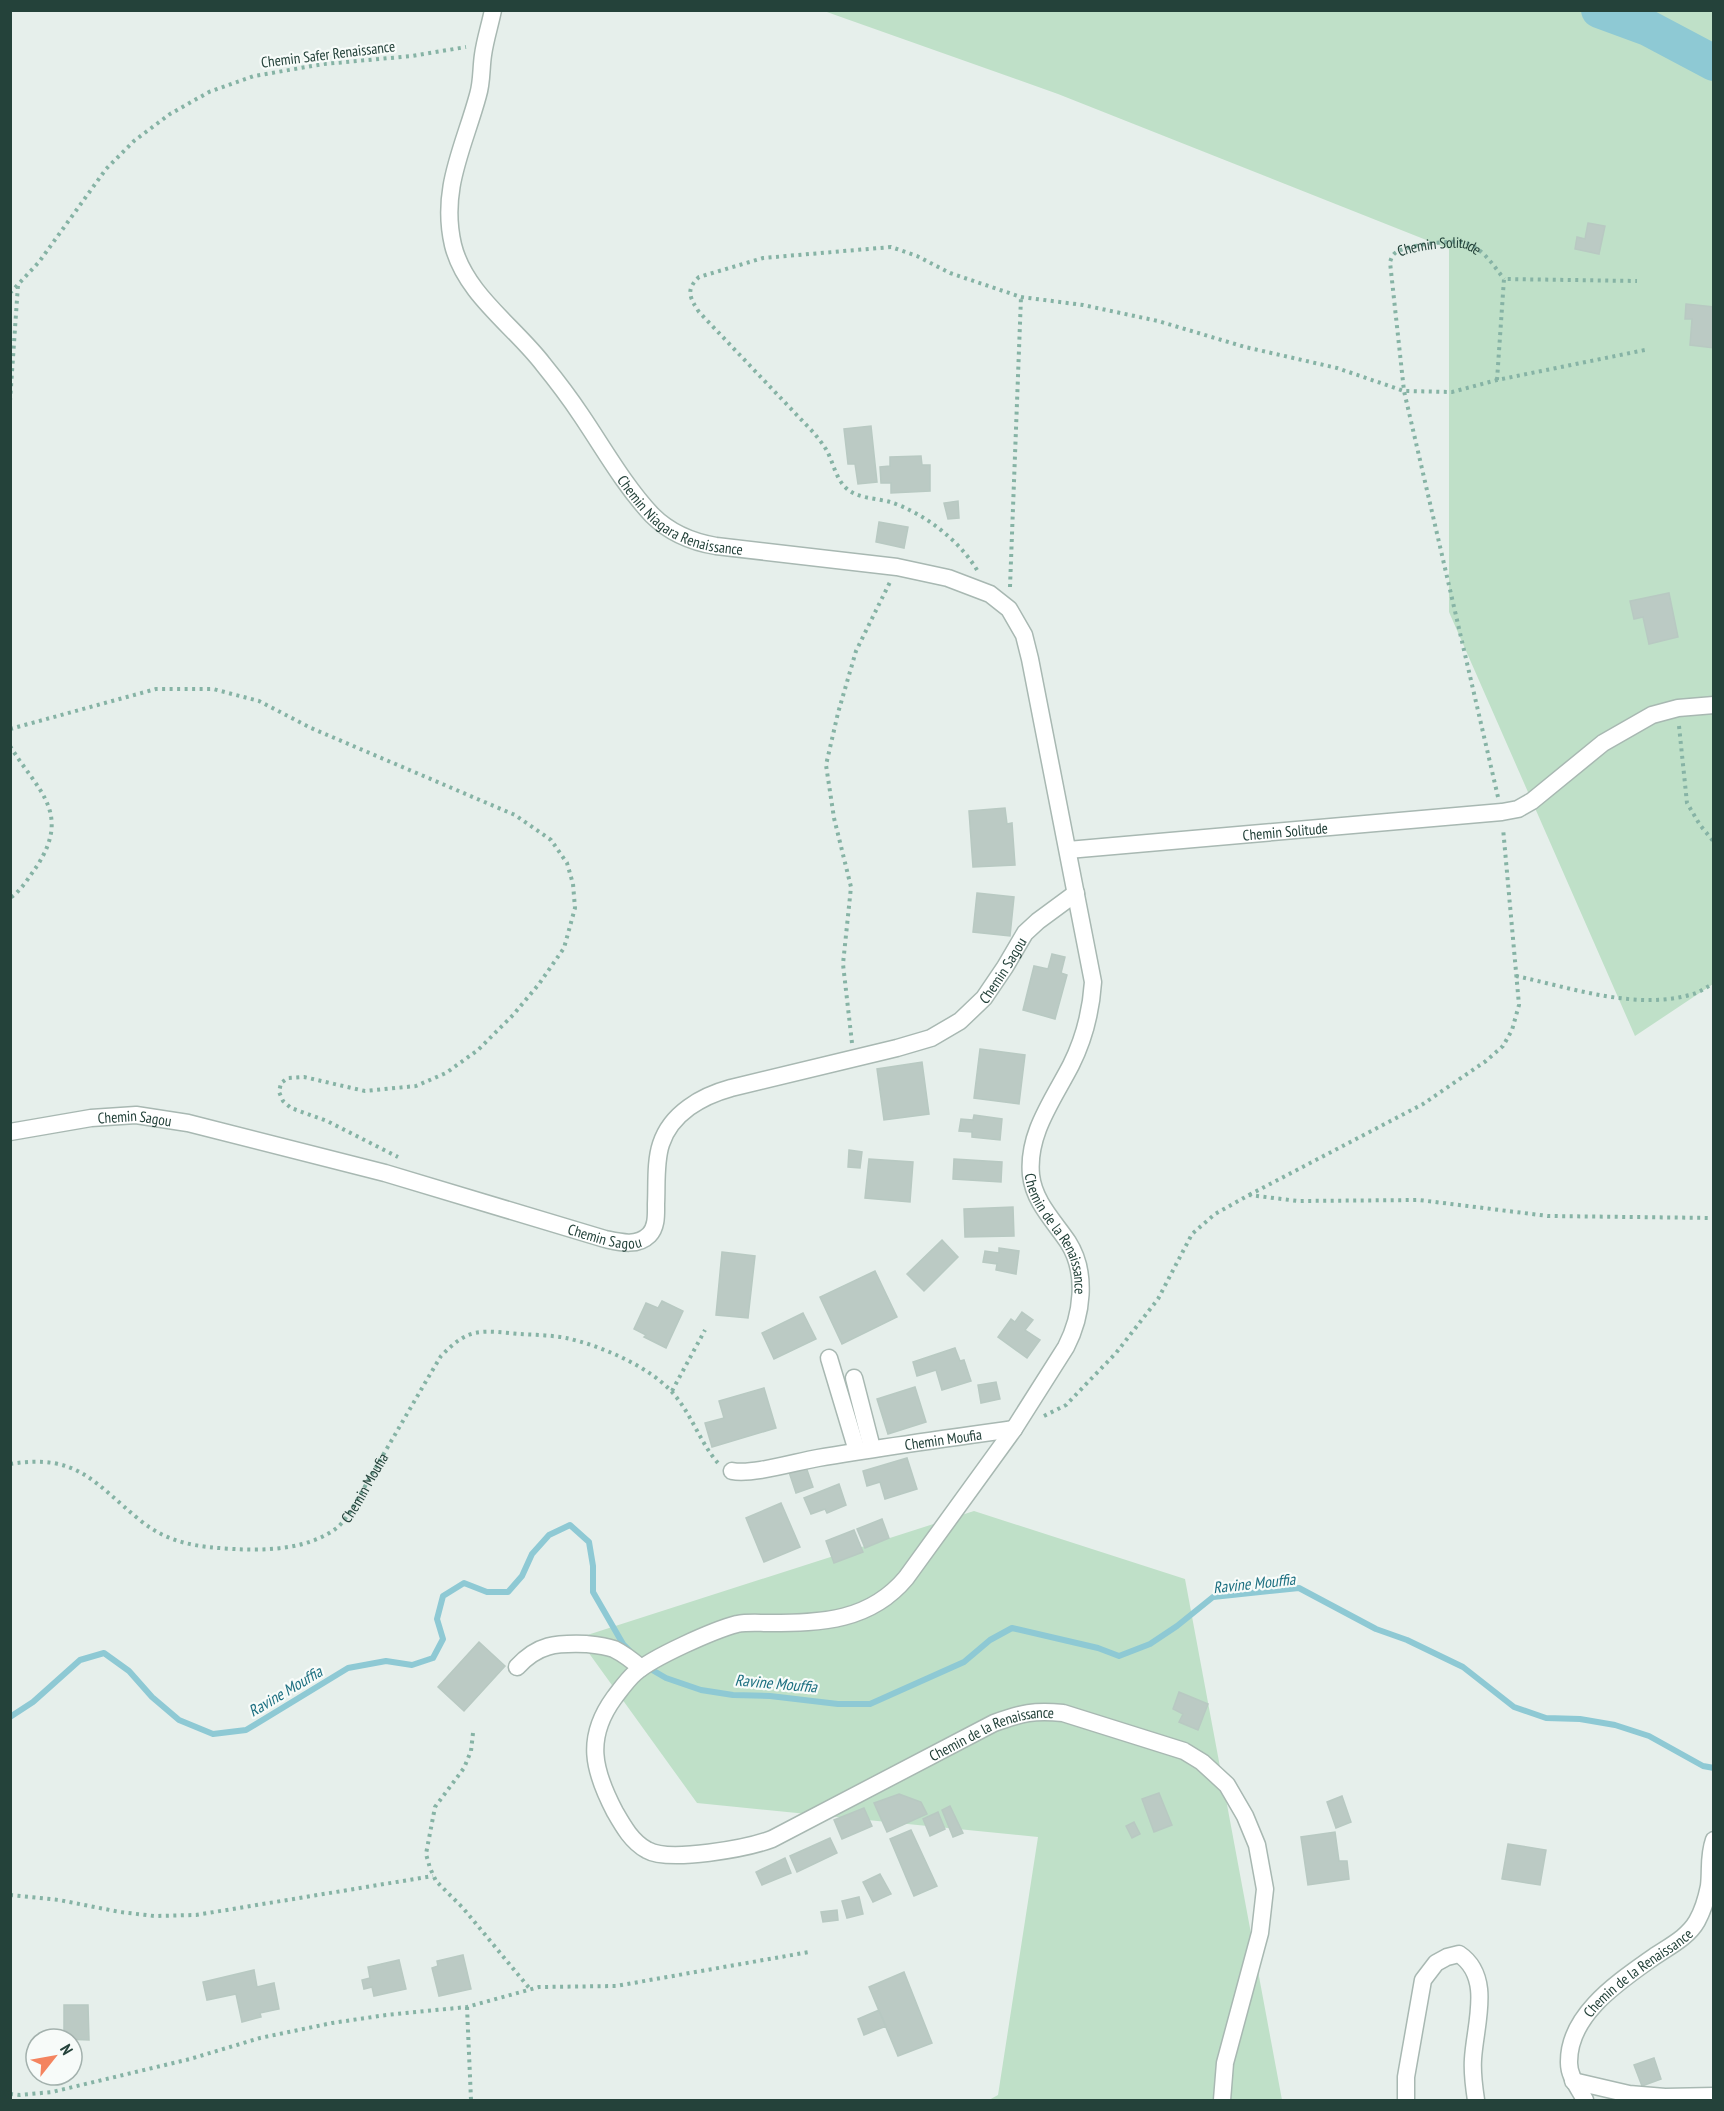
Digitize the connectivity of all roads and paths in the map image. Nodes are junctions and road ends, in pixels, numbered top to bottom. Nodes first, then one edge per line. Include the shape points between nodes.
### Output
1 (493, 10) edge
2 (485, 44) junction
3 (1504, 279) junction
4 (1637, 281) dead end
5 (18, 285) junction
6 (10, 293) edge
7 (1021, 297) junction
8 (1645, 350) dead end
9 (1497, 380) junction
10 (1404, 391) junction
11 (10, 401) edge
12 (897, 567) junction
13 (990, 594) junction
14 (1009, 609) junction
15 (1713, 705) edge
16 (1678, 708) junction
17 (10, 729) edge
18 (10, 746) edge
19 (1502, 812) junction
20 (1713, 842) edge
21 (1068, 850) junction
22 (1076, 893) junction
23 (10, 898) edge
24 (1516, 976) junction
25 (1713, 983) edge
26 (854, 1058) junction
27 (10, 1132) edge
28 (401, 1159) dead end
29 (1249, 1195) junction
30 (1713, 1218) edge
31 (705, 1330) dead end
32 (829, 1359) dead end
33 (854, 1378) dead end
34 (672, 1391) junction
35 (1014, 1429) junction
36 (864, 1450) junction
37 (10, 1464) edge
38 (732, 1471) joint
39 (517, 1667) dead end
40 (641, 1668) junction
41 (473, 1733) dead end
42 (1713, 1840) edge
43 (433, 1876) junction
44 (10, 1895) edge
45 (809, 1952) dead end
46 (530, 1989) junction
47 (467, 2007) junction
48 (1573, 2081) junction
49 (10, 2094) edge
50 (1713, 2096) edge
51 (471, 2100) edge
52 (1222, 2100) edge
53 (1406, 2100) edge
54 (1476, 2100) edge
55 (1585, 2100) edge

1 - 2 street, Chemin Niagara Renaissance
2 - 5 path, Chemin Safer Renaissance via 254,76 209,92 143,134 106,169
2 - 12 street, Chemin Niagara Renaissance via 479,94 449,198 453,246 473,285 542,361 623,478 659,521 698,543
3 - 4 path
3 - 9 path
3 - 10 path, Chemin Solitude via 1486,256 1466,243 1425,244 1394,253 1390,262
5 - 6 path, Chemin Safer Renaissance
5 - 11 path
7 - 10 path via 1158,321 1245,347 1337,368
7 - 13 path via 950,273 891,247 763,258 699,277 692,283 690,293 708,322 813,432 846,488 910,511 947,534 963,549
7 - 14 path
8 - 9 path
9 - 10 path via 1452,392
10 - 19 path, Chemin Solitude
12 - 13 street, Chemin Niagara Renaissance via 948,578
12 - 26 path via 856,651 826,765 851,887 843,963
13 - 14 street, Chemin Niagara Renaissance
14 - 21 street, Chemin Niagara Renaissance via 1024,635 1030,659
15 - 16 street, Chemin Solitude
16 - 19 street, Chemin Solitude via 1652,715 1603,743 1532,801
16 - 20 path via 1687,803
17 - 28 path via 156,689 213,689 259,701 312,728 515,815 551,840 567,863 573,884 575,908 564,948 539,984 478,1050 446,1073 416,1086 365,1091 304,1077 288,1078 281,1083 282,1101 291,1108 327,1121
18 - 23 path via 49,806 53,824 46,852
19 - 21 street, Chemin Solitude
19 - 24 path
21 - 22 street, Chemin de la Renaissance
22 - 26 street, Chemin Sagou via 1025,933 984,998 960,1021 931,1038
22 - 35 street, Chemin de la Renaissance via 1093,982 1092,999 1072,1063 1035,1134 1031,1176 1037,1196 1075,1256 1080,1306 1069,1340
24 - 25 path via 1629,1000 1673,998
24 - 29 path via 1519,1005 1512,1030 1503,1046 1486,1061 1423,1104
26 - 27 street, Chemin Sagou via 710,1093 695,1102 661,1142 653,1228 635,1242 605,1239 385,1173 188,1123 136,1115 91,1118
29 - 30 path via 1298,1201 1419,1200 1548,1216
29 - 35 path via 1215,1214 1192,1234 1158,1299 1116,1353 1066,1405
31 - 34 path
32 - 36 street
33 - 36 street
34 - 37 path, Chemin Moufia via 624,1358 566,1338 473,1333 455,1342 441,1356 340,1526 283,1550 200,1548 170,1540 76,1469 35,1460
34 - 38 path, Chemin Moufia via 712,1456
35 - 36 street, Chemin Moufia
35 - 40 street, Chemin de la Renaissance via 906,1578 877,1605 837,1619 738,1624
36 - 38 street, Chemin Moufia via 743,1473
39 - 40 street via 551,1644 576,1644 613,1649
40 - 52 street, Chemin de la Renaissance via 606,1710 595,1738 595,1754 607,1797 620,1820 632,1838 657,1853 692,1854 772,1839 994,1723 1024,1712 1063,1713 1184,1751 1202,1762 1227,1785 1245,1816 1257,1845 1265,1889 1260,1933 1225,2063
41 - 43 path via 464,1768 435,1807 426,1854
42 - 48 street, Chemin de la Renaissance via 1708,1886 1697,1921 1683,1937 1641,1966 1590,2010 1571,2047
43 - 44 path via 196,1915 154,1916
43 - 46 path
45 - 46 path via 616,1986
46 - 47 path
47 - 49 path via 332,2023 52,2092
47 - 51 path
48 - 50 street via 1629,2094
48 - 55 street, Chemin de la Renaissance
53 - 54 street via 1406,2077 1423,1980 1436,1963 1459,1954 1473,1967 1480,1993 1473,2060

